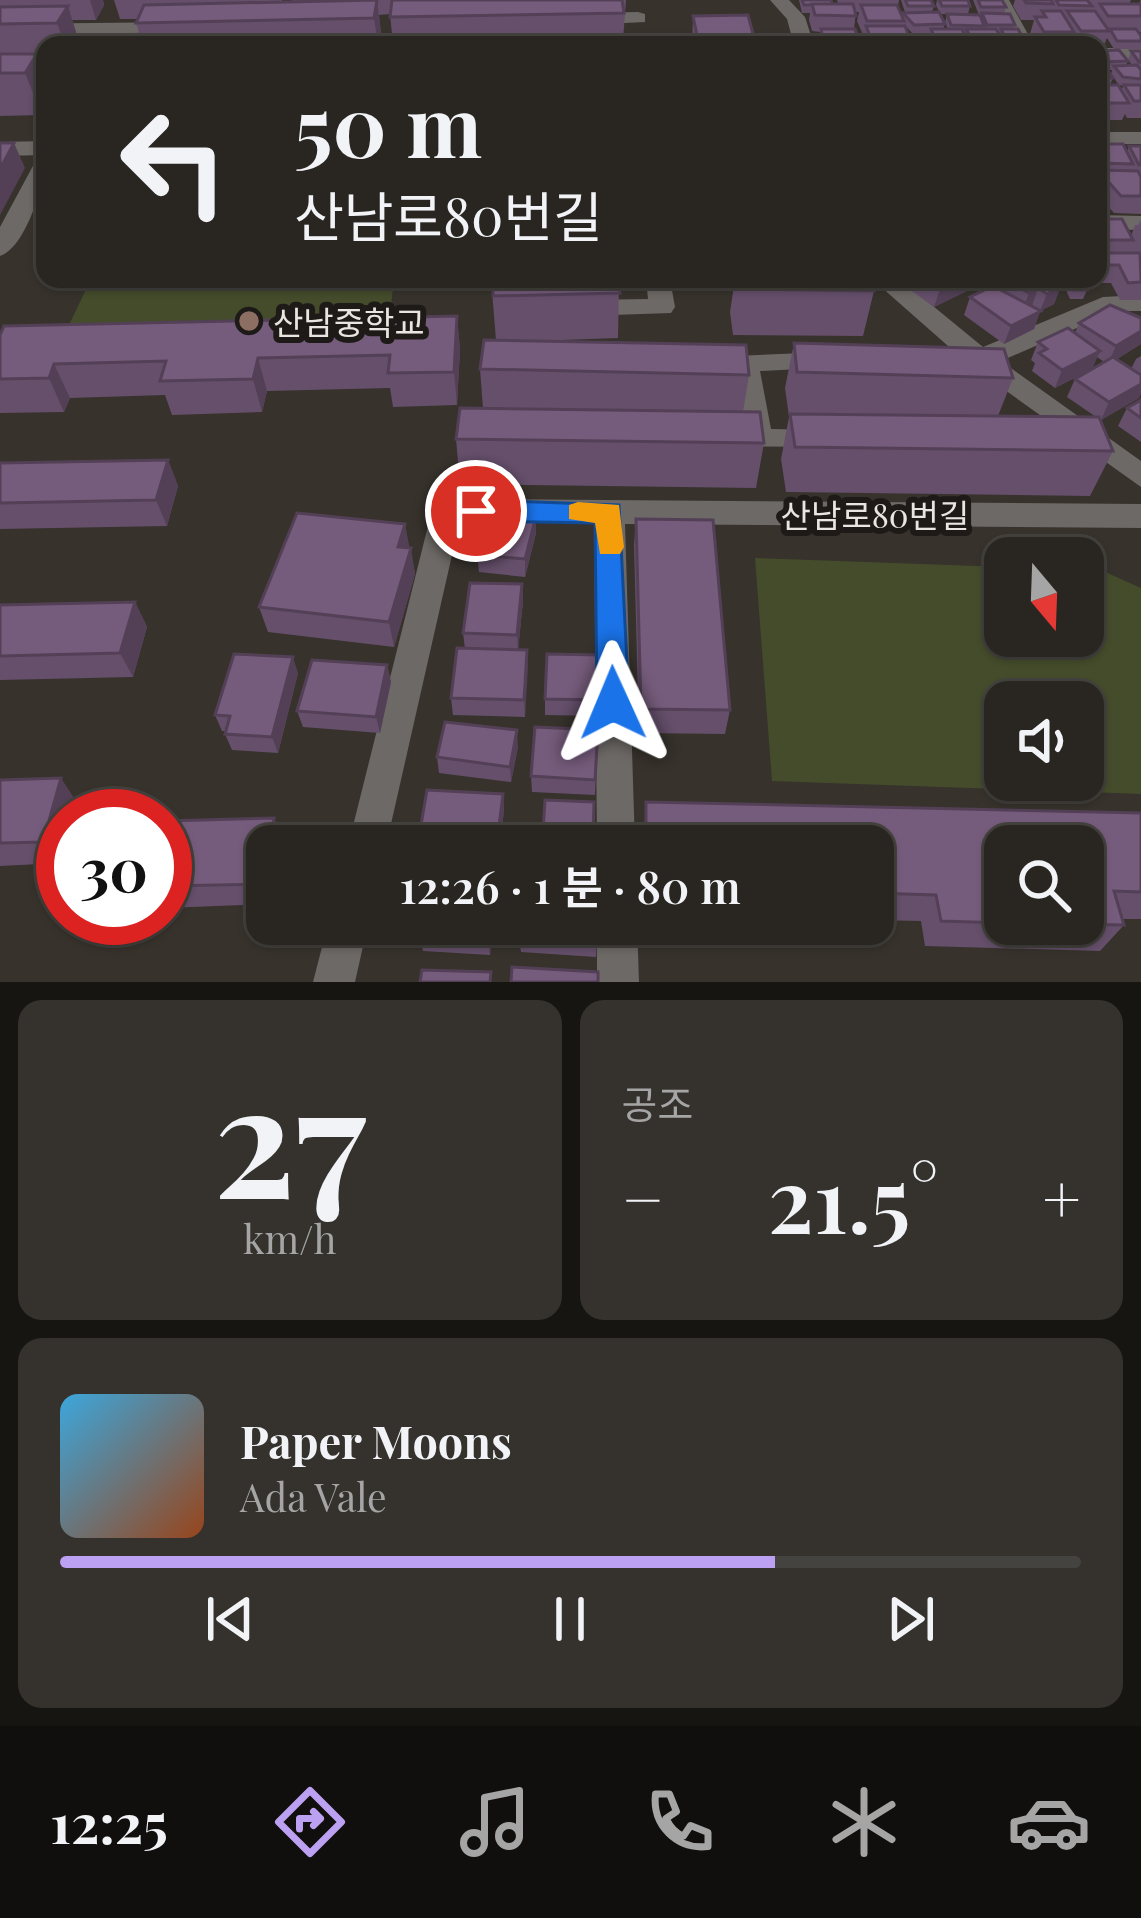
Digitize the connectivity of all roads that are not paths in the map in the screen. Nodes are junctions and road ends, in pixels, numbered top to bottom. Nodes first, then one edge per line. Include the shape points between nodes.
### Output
1 (116, 0) edge
2 (779, 0) edge
3 (1000, 0) edge
4 (638, 9) edge
5 (568, 19) edge
6 (194, 26) edge
7 (0, 30) edge
8 (96, 36) edge
9 (802, 36) edge
10 (1019, 36) edge
11 (1107, 54) edge
12 (1141, 54) edge
13 (1107, 138) edge
14 (1141, 138) edge
15 (36, 148) edge
16 (0, 149) edge
17 (36, 181) edge
18 (1107, 223) edge
19 (1141, 223) edge
20 (0, 249) edge
21 (659, 288) edge
22 (895, 288) edge
23 (1112, 303) junction
24 (1141, 303) edge
25 (555, 308) edge
26 (1141, 324) edge
27 (980, 358) junction
28 (933, 359) edge
29 (862, 360) edge
30 (688, 439) edge
31 (758, 439) junction
32 (850, 440) edge
33 (1141, 476) edge
34 (609, 512) junction
35 (1141, 516) edge
36 (372, 825) edge
37 (616, 825) edge
38 (343, 945) edge
39 (617, 945) edge
40 (334, 982) edge
41 (618, 982) edge

1 - 8 street
2 - 9 street
3 - 10 street
4 - 5 street
6 - 8 street
7 - 8 street
11 - 12 street
13 - 14 street
15 - 16 street
17 - 20 street
18 - 19 street
21 - 25 street via 662,307
22 - 27 street
23 - 24 street
23 - 26 street
23 - 27 street
27 - 28 street
27 - 33 street
29 - 31 street via 745,362
30 - 31 street
31 - 32 street
34 - 35 street, 산남로80번길
34 - 36 street, 산남로80번길 via 476,511 443,526
34 - 37 street
38 - 40 street
39 - 41 street

